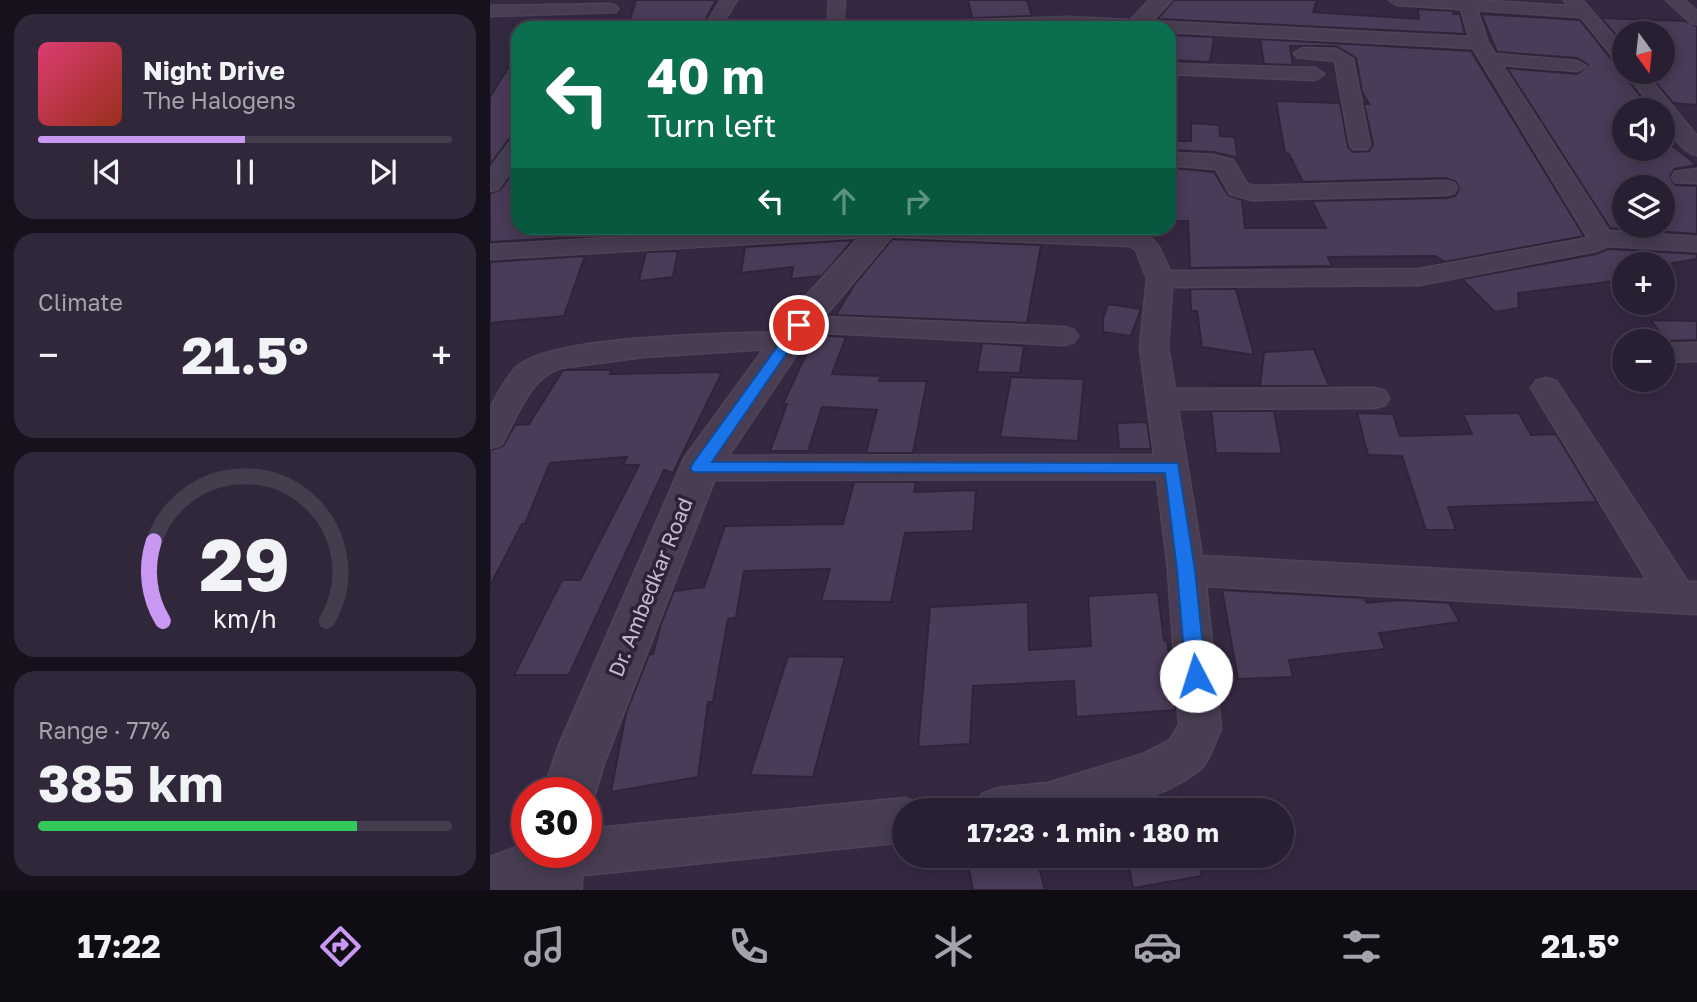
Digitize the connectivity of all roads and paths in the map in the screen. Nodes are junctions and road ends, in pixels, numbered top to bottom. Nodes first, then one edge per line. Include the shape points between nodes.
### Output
1 (729, 0) edge
2 (837, 0) edge
3 (1161, 0) edge
4 (1396, 0) edge
5 (1572, 0) edge
6 (1674, 0) edge
7 (613, 5) edge
8 (1468, 6) junction
9 (490, 11) edge
10 (1586, 12) junction
11 (1697, 19) edge
12 (603, 21) edge
13 (716, 21) edge
14 (836, 21) edge
15 (1141, 21) edge
16 (1176, 29) edge
17 (1268, 32) junction
18 (1612, 44) edge
19 (1484, 51) junction
20 (1577, 66) dead end
21 (1176, 69) edge
22 (1315, 74) dead end
23 (1644, 84) edge
24 (1360, 145) dead end
25 (1697, 149) edge
26 (511, 159) edge
27 (1176, 159) edge
28 (503, 175) edge
29 (1446, 188) dead end
30 (768, 235) edge
31 (876, 235) edge
32 (1045, 235) edge
33 (1602, 238) junction
34 (1697, 244) edge
35 (490, 252) edge
36 (1160, 279) junction
37 (793, 333) junction
38 (1064, 337) dead end
39 (1697, 352) edge
40 (1675, 353) edge
41 (1546, 388) dead end
42 (1374, 398) dead end
43 (1162, 399) junction
44 (490, 436) edge
45 (1172, 467) junction
46 (699, 468) junction
47 (1186, 570) junction
48 (1688, 598) edge
49 (574, 777) edge
50 (1070, 798) edge
51 (892, 822) edge
52 (602, 856) edge
53 (535, 868) edge
54 (490, 880) edge

1 - 13 street
2 - 14 street
3 - 15 street
4 - 8 street
5 - 10 street
6 - 11 street
7 - 9 street
7 - 12 street
8 - 10 street
8 - 19 street
10 - 18 street
16 - 17 street
17 - 19 street
17 - 24 street via 1266,45 1276,53 1336,54 1344,59
19 - 20 street
19 - 33 street
21 - 22 street
23 - 25 street
26 - 28 street
27 - 29 street via 1225,165 1238,190 1252,193
30 - 35 street
31 - 37 street, Dr. Ambedkar Road
32 - 36 street via 1138,239 1147,247
33 - 34 street
33 - 36 street via 1588,247 1419,277
36 - 43 street via 1154,347
37 - 38 street
37 - 44 street via 556,359 524,376
37 - 46 street, Dr. Ambedkar Road
39 - 40 street
41 - 48 street
42 - 43 street
43 - 45 street
45 - 46 street
45 - 47 street
46 - 49 street, Dr. Ambedkar Road
47 - 48 street
47 - 50 street via 1200,729 1185,755 1150,773
51 - 52 street
53 - 54 street

